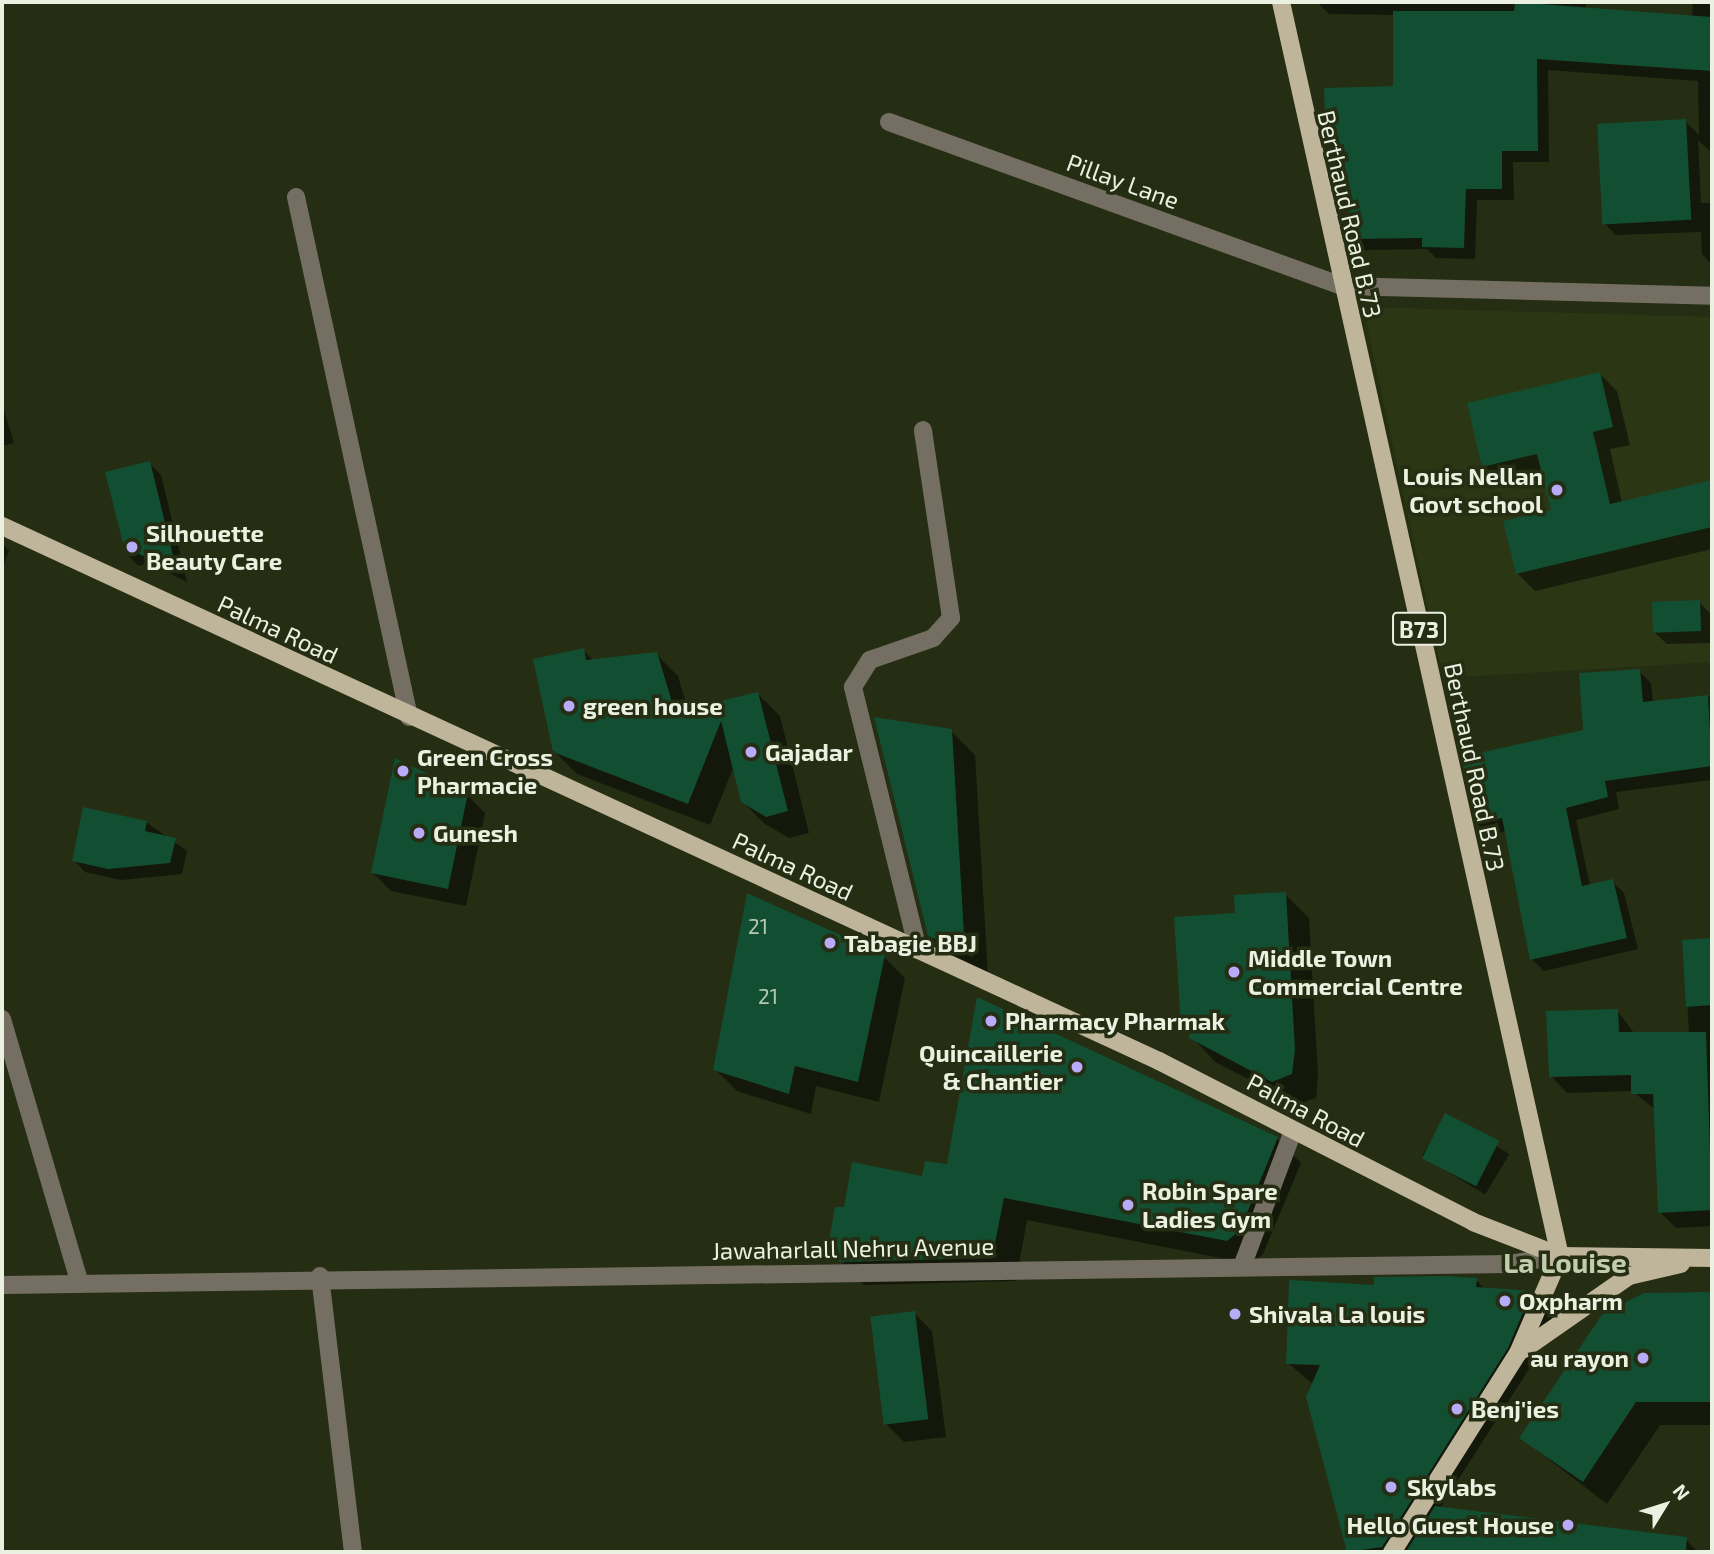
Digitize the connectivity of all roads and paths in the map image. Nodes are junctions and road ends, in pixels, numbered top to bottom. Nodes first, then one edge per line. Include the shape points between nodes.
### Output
1 (1281, 2) edge
2 (889, 122) dead end
3 (296, 197) dead end
4 (1341, 286) junction
5 (1712, 296) edge
6 (923, 430) dead end
7 (2, 526) edge
8 (409, 717) junction
9 (918, 950) junction
10 (2, 1019) edge
11 (1293, 1131) junction
12 (1560, 1256) junction
13 (1712, 1258) edge
14 (1243, 1264) junction
15 (320, 1276) junction
16 (80, 1284) junction
17 (2, 1285) edge
18 (1518, 1353) junction
19 (353, 1552) edge
20 (1392, 1552) edge

1 - 4 main road, Berthaud Road B.73 / B73
2 - 4 street, Pillay Lane
3 - 8 street
4 - 5 street, Pillay Lane
4 - 12 main road, Berthaud Road B.73 / B73
6 - 9 street via 951,618 933,638 870,660 853,687
7 - 8 main road, Palma Road
8 - 9 main road, Palma Road
9 - 11 main road, Palma Road
10 - 16 street
11 - 12 main road, Palma Road via 1473,1222
11 - 14 street
12 - 13 main road
12 - 14 street, Jawaharlall Nehru Avenue via 1509,1264
12 - 18 main road
13 - 18 main road via 1629,1276
14 - 15 street, Jawaharlall Nehru Avenue
15 - 16 street, Jawaharlall Nehru Avenue
15 - 19 street
16 - 17 street, Jawaharlall Nehru Avenue
18 - 20 main road

